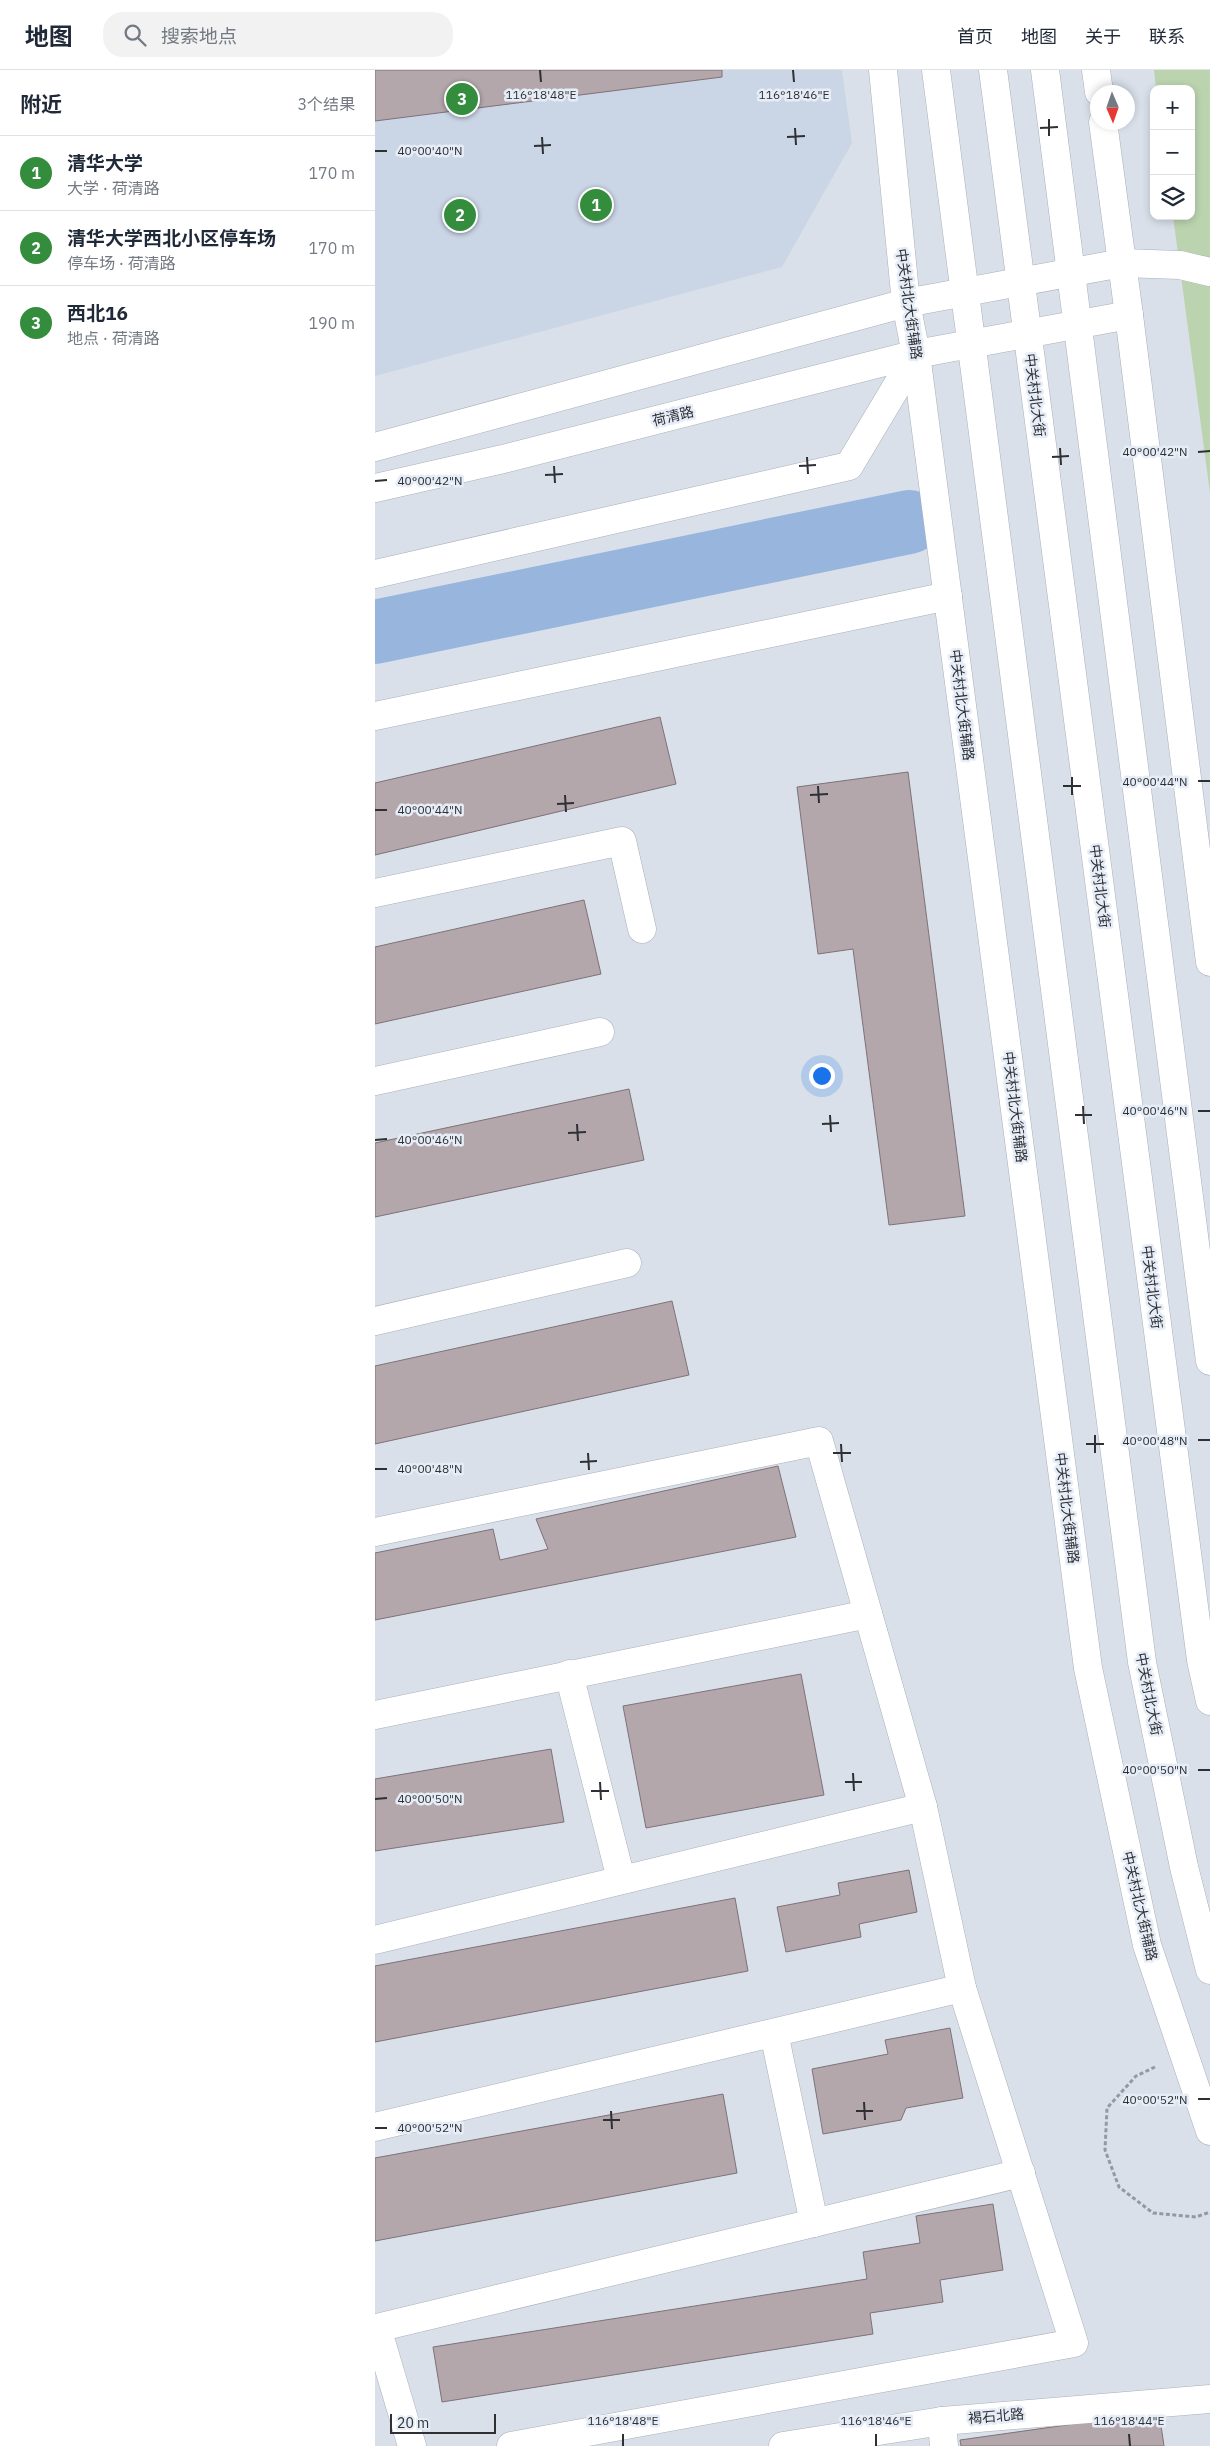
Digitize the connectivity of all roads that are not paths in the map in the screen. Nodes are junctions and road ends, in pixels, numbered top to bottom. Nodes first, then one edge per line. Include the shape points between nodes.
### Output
1 (883, 70) edge
2 (936, 70) edge
3 (993, 70) edge
4 (1045, 70) edge
5 (1096, 70) edge
6 (1098, 85) edge
7 (1104, 130) edge
8 (1122, 263) junction
9 (1071, 272) junction
10 (1210, 272) edge
11 (1020, 282) junction
12 (964, 291) junction
13 (906, 303) junction
14 (1129, 315) junction
15 (1078, 325) junction
16 (1027, 334) junction
17 (970, 344) junction
18 (916, 354) junction
19 (375, 447) edge
20 (375, 488) edge
21 (375, 574) edge
22 (948, 596) junction
23 (375, 716) edge
24 (375, 893) edge
25 (642, 929) dead end
26 (1210, 962) edge
27 (600, 1032) dead end
28 (375, 1081) edge
29 (627, 1263) dead end
30 (375, 1321) edge
31 (1210, 1361) edge
32 (375, 1532) edge
33 (868, 1614) junction
34 (569, 1674) junction
35 (1210, 1701) edge
36 (375, 1714) edge
37 (923, 1808) junction
38 (621, 1879) junction
39 (375, 1940) edge
40 (1210, 1970) edge
41 (962, 1988) junction
42 (774, 2033) junction
43 (375, 2126) edge
44 (1210, 2131) edge
45 (1021, 2173) junction
46 (814, 2223) junction
47 (376, 2328) edge
48 (1210, 2399) edge
49 (943, 2433) edge
50 (412, 2446) edge
51 (511, 2446) edge
52 (783, 2446) edge

1 - 13 street, 中关村北大街辅路
2 - 12 street
3 - 11 street, 中关村北大街
4 - 9 street
5 - 6 street
7 - 8 street
8 - 9 street
8 - 10 street via 1180,265
8 - 14 street
9 - 11 street
9 - 15 street
11 - 12 street
11 - 16 street, 中关村北大街
12 - 13 street
12 - 17 street, 中关村北大街
13 - 18 street, 中关村北大街辅路
13 - 19 street
14 - 15 street, 荷清路
14 - 26 street
15 - 16 street, 荷清路
15 - 31 street
16 - 17 street, 荷清路
16 - 35 street, 中关村北大街 via 1201,1660
17 - 18 street, 荷清路
17 - 40 street, 中关村北大街 via 1142,1662 1184,1867
18 - 20 street, 荷清路 via 503,459
18 - 21 street via 849,466
18 - 22 street, 中关村北大街辅路
22 - 23 street
22 - 44 street, 中关村北大街辅路 via 1088,1668 1147,1945
24 - 25 street via 622,841
27 - 28 street
29 - 30 street
32 - 33 street via 819,1441
33 - 34 street
33 - 37 street
34 - 36 street
34 - 38 street
37 - 38 street
37 - 41 street
38 - 39 street
41 - 42 street
41 - 45 street
42 - 43 street
42 - 46 street
45 - 46 street
45 - 51 street via 1074,2342
46 - 47 street
47 - 50 street
48 - 49 street, 褐石北路
49 - 52 street, 褐石北路

